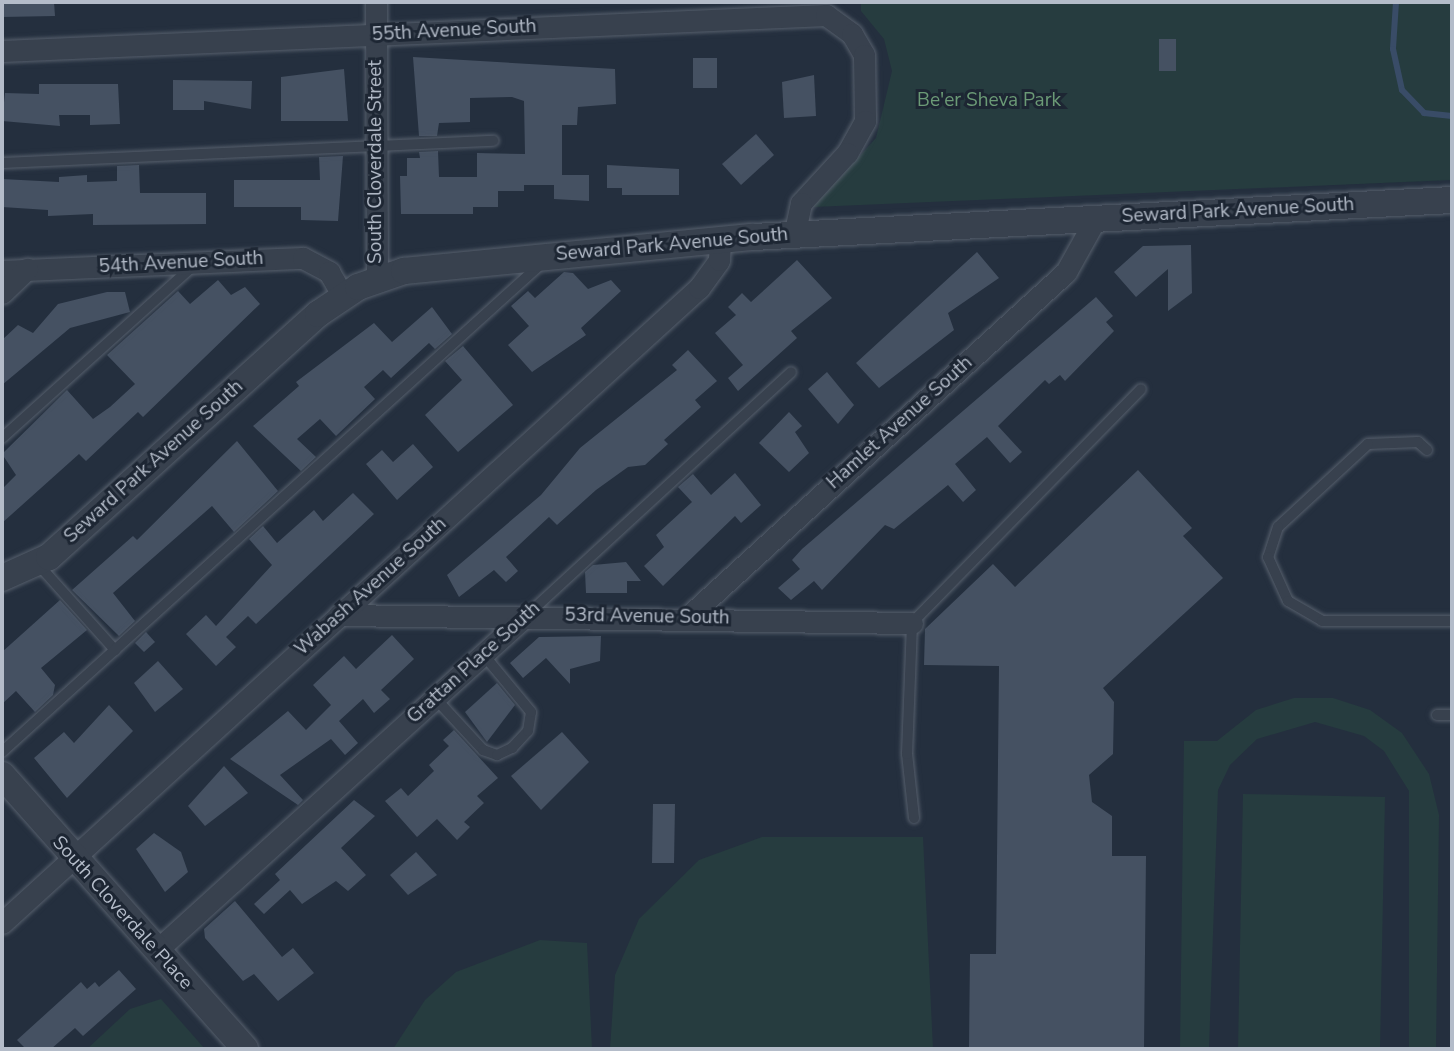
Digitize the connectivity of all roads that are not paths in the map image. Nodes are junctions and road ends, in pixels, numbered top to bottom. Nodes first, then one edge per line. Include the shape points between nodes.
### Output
1 (376, 2) edge
2 (376, 35) junction
3 (2, 51) edge
4 (494, 141) dead end
5 (376, 146) junction
6 (2, 163) edge
7 (1452, 200) edge
8 (1096, 218) junction
9 (794, 235) junction
10 (720, 240) junction
11 (552, 254) junction
12 (196, 263) junction
13 (27, 270) junction
14 (2, 271) edge
15 (377, 280) junction
16 (2, 293) edge
17 (343, 296) junction
18 (791, 372) dead end
19 (1142, 389) dead end
20 (2, 438) edge
21 (1427, 450) dead end
22 (37, 563) junction
23 (2, 578) edge
24 (339, 615) junction
25 (689, 615) junction
26 (526, 616) junction
27 (1452, 621) edge
28 (912, 623) junction
29 (115, 650) junction
30 (483, 654) junction
31 (435, 698) junction
32 (1437, 715) dead end
33 (1452, 715) edge
34 (2, 752) edge
35 (2, 775) edge
36 (915, 818) dead end
37 (74, 859) junction
38 (2, 923) edge
39 (156, 951) junction
40 (245, 1049) edge

1 - 2 street, South Cloverdale Street
2 - 3 street, 55th Avenue South
2 - 5 street, South Cloverdale Street
2 - 9 street, 55th Avenue South via 826,15 852,34 868,78 857,139 801,203
4 - 5 lane
5 - 6 lane
5 - 15 street, South Cloverdale Street
7 - 8 street, Seward Park Avenue South via 1238,219
8 - 9 street, Seward Park Avenue South
8 - 25 street, Hamlet Avenue South via 1066,272
9 - 10 street, Seward Park Avenue South
10 - 11 street, Seward Park Avenue South
10 - 24 street, Wabash Avenue South via 719,260 699,288
11 - 15 street, Seward Park Avenue South
11 - 29 lane
12 - 13 street, 54th Avenue South
12 - 17 street, 54th Avenue South via 303,258 329,272
12 - 20 lane
13 - 14 street, 54th Avenue South
13 - 16 street
15 - 17 street, Seward Park Avenue South
17 - 22 street, Seward Park Avenue South
18 - 26 lane, Grattan Place South
19 - 28 lane
21 - 27 lane via 1418,442 1368,444 1278,527 1268,557 1288,601 1322,621
22 - 23 street, Seward Park Avenue South
22 - 29 lane
24 - 26 street, 53rd Avenue South
24 - 37 street, Wabash Avenue South
25 - 26 street, 53rd Avenue South
25 - 28 street, 53rd Avenue South
26 - 30 street, Grattan Place South
28 - 36 lane via 907,754
29 - 34 lane
30 - 31 street, Grattan Place South
30 - 31 lane via 531,712 528,732 512,748 498,755 482,750
31 - 39 street, Grattan Place South
32 - 33 lane
35 - 37 street, South Cloverdale Place
37 - 38 street, Wabash Avenue South
37 - 39 street, South Cloverdale Place
39 - 40 street, South Cloverdale Place

